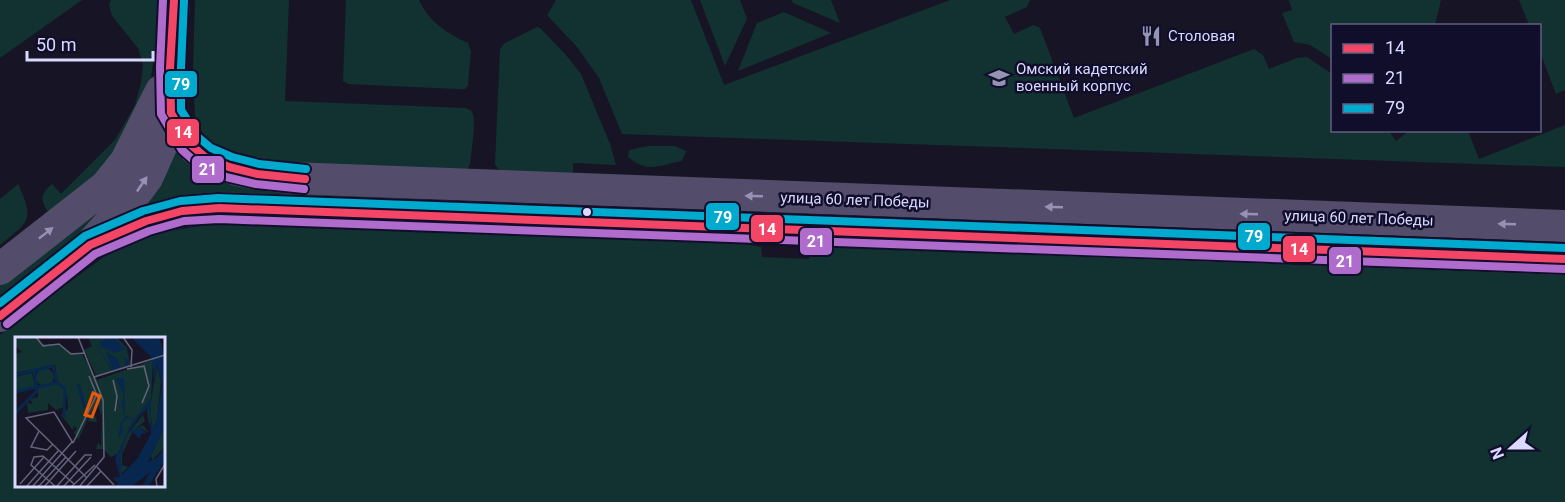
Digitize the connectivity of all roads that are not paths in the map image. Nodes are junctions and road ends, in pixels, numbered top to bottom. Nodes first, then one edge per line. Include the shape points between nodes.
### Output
1 (174, 0) edge
2 (170, 68) junction
3 (171, 113) junction
4 (436, 185) junction
5 (712, 195) junction
6 (1006, 206) junction
7 (435, 218) junction
8 (1565, 226) edge
9 (711, 228) junction
10 (1005, 238) junction
11 (90, 245) junction
12 (1565, 259) edge
13 (0, 269) edge
14 (0, 316) edge

1 - 2 main road
2 - 3 main road
13 -> 2 main road via 106,186 126,161
3 - 4 main road, улица 60 лет Победы via 190,144 205,157 229,167 291,178
11 -> 3 main road via 147,177
4 - 5 main road, улица 60 лет Победы
4 - 7 main road
6 -> 5 main road, улица 60 лет Победы
5 - 9 main road
8 -> 6 main road, улица 60 лет Победы
6 - 10 main road
7 - 9 main road
7 - 11 main road via 219,208 182,211 146,221
9 - 10 main road
10 - 12 main road
11 - 14 main road

